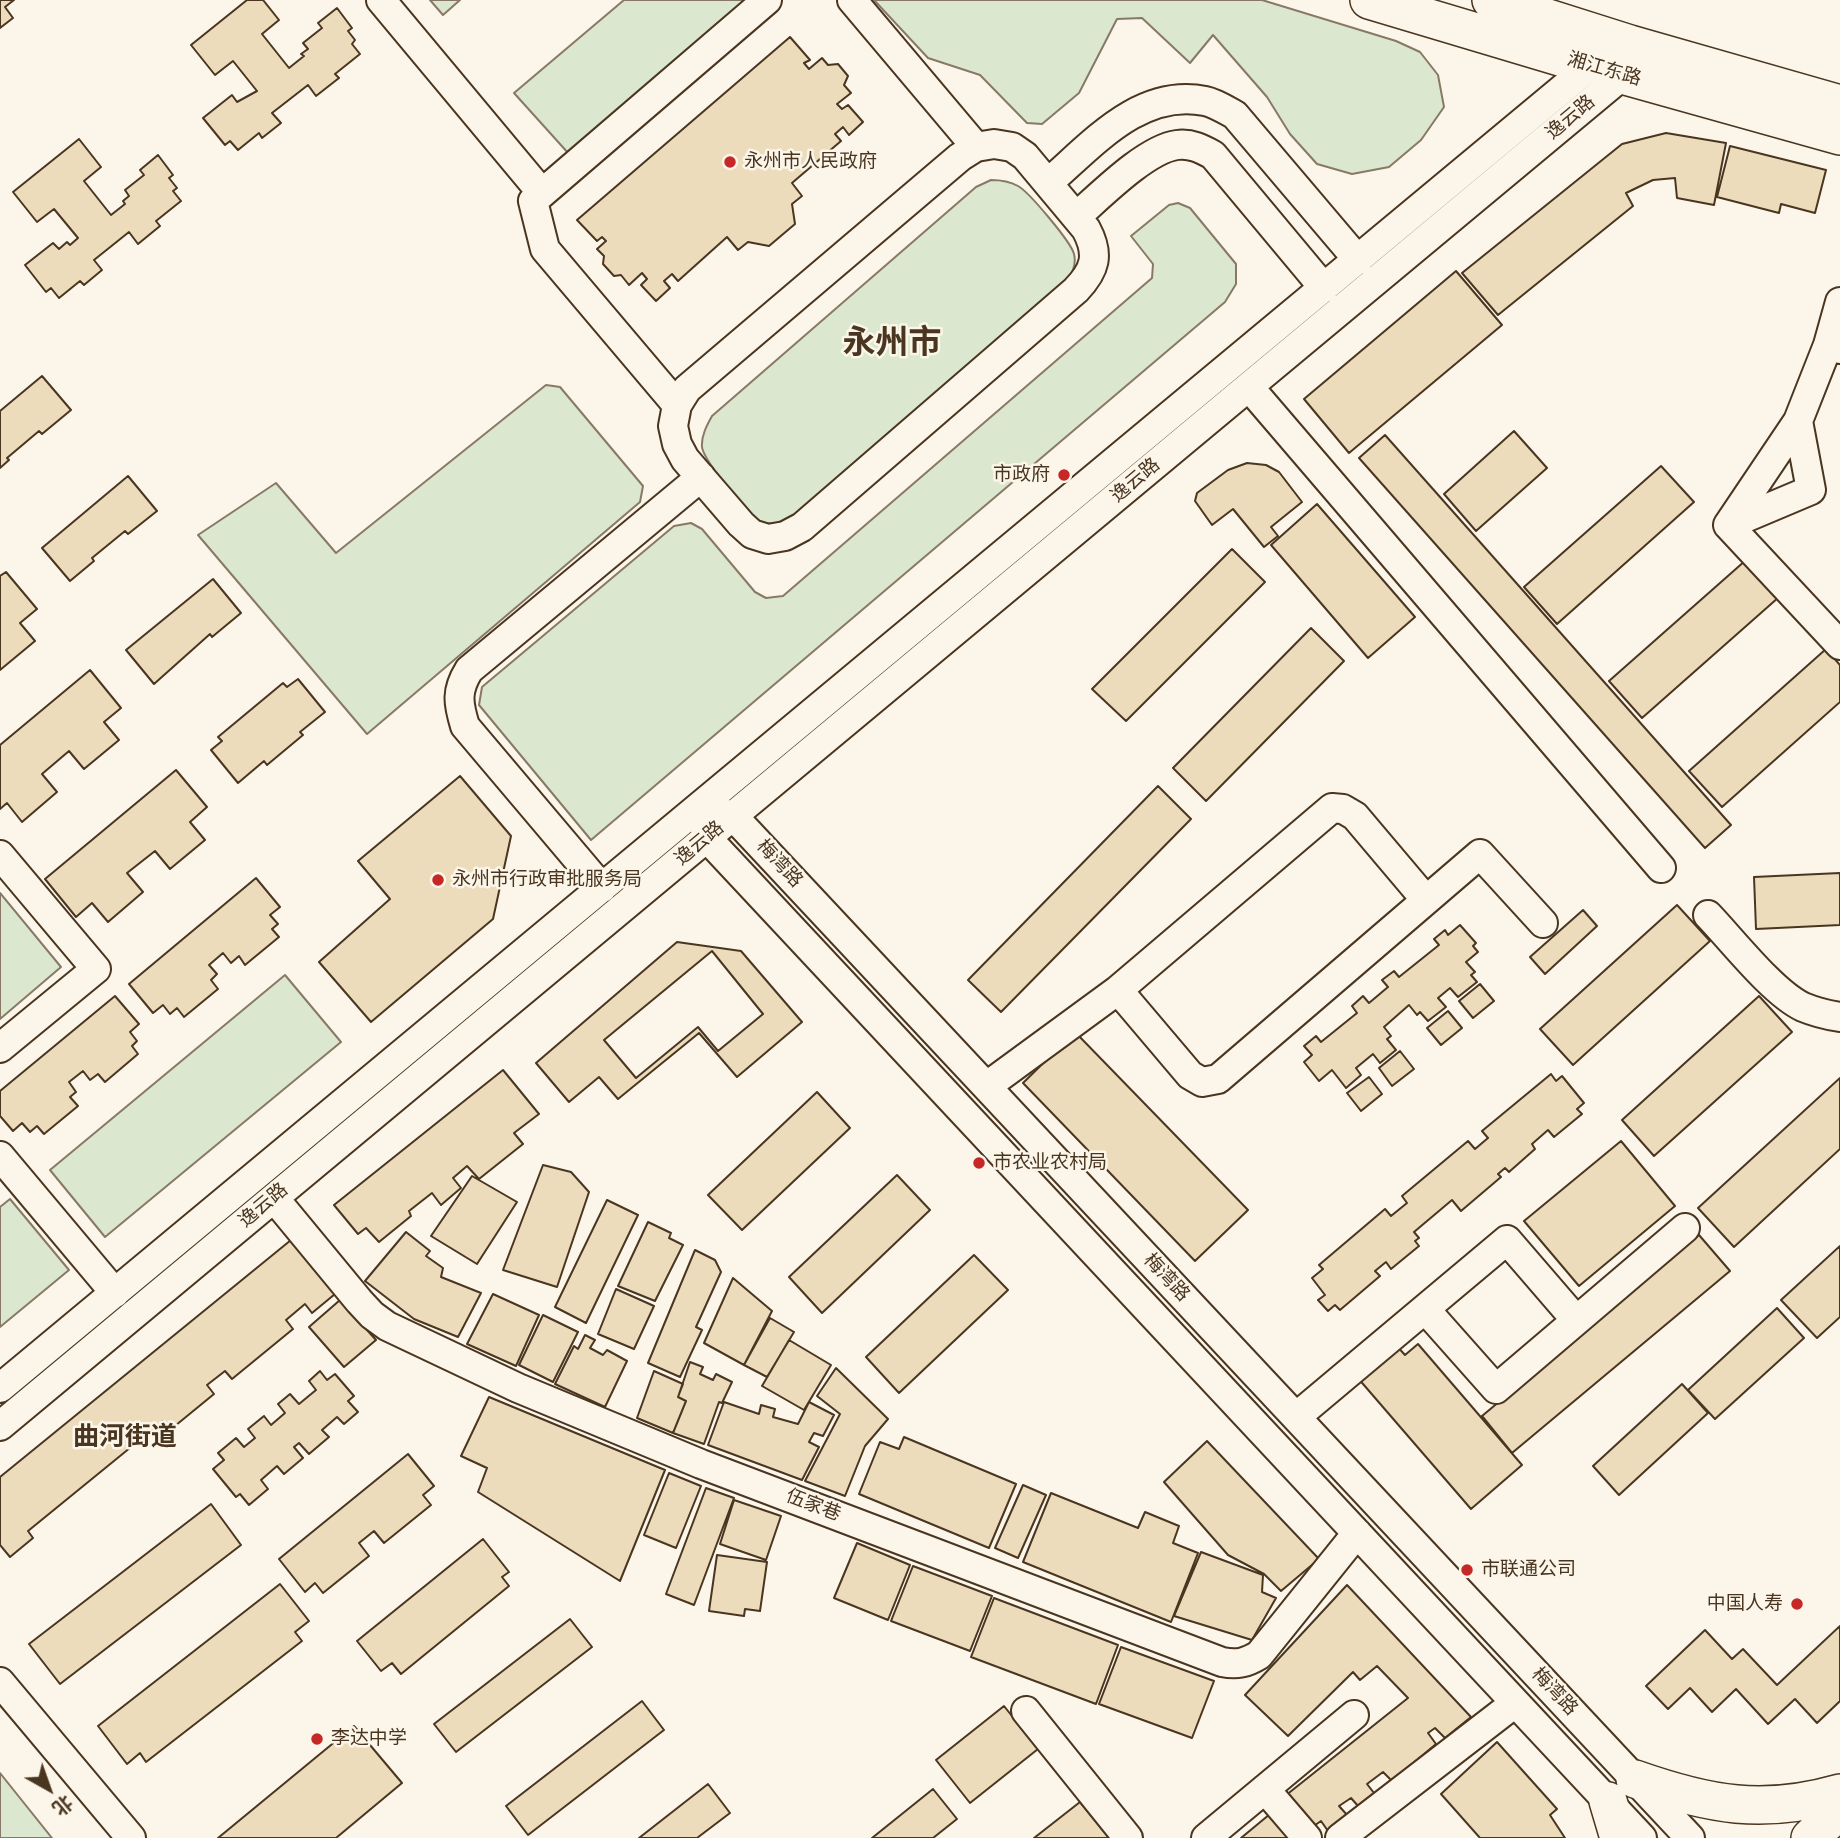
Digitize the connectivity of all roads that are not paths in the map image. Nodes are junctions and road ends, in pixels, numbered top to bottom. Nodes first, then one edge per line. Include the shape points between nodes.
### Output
1 (381, 0) edge
2 (766, 0) edge
3 (852, 0) edge
4 (1369, 0) edge
5 (1491, 0) edge
6 (1614, 62) junction
7 (1840, 104) edge
8 (1840, 136) edge
9 (976, 147) junction
10 (1048, 183) junction
11 (542, 193) junction
12 (1076, 217) junction
13 (1358, 260) junction
14 (1324, 288) junction
15 (1840, 302) edge
16 (1834, 347) edge
17 (1249, 387) junction
18 (677, 405) junction
19 (1798, 421) junction
20 (701, 477) junction
21 (1728, 525) junction
22 (1840, 645) edge
23 (700, 807) junction
24 (733, 816) junction
25 (707, 838) junction
26 (0, 855) edge
27 (1661, 868) dead end
28 (602, 888) junction
29 (1426, 900) junction
30 (1707, 915) dead end
31 (1543, 923) dead end
32 (1118, 990) junction
33 (1840, 1017) edge
34 (0, 1048) edge
35 (986, 1086) junction
36 (0, 1156) edge
37 (274, 1198) junction
38 (1685, 1228) dead end
39 (115, 1293) junction
40 (1424, 1309) junction
41 (1576, 1321) junction
42 (0, 1388) edge
43 (1296, 1416) junction
44 (0, 1426) edge
45 (1357, 1533) junction
46 (0, 1682) edge
47 (1515, 1703) junction
48 (1026, 1712) dead end
49 (1354, 1714) dead end
50 (1265, 1789) junction
51 (1621, 1790) junction
52 (1840, 1793) edge
53 (1840, 1810) edge
54 (131, 1838) edge
55 (1128, 1838) edge
56 (1206, 1838) edge
57 (1307, 1838) edge
58 (1339, 1838) edge
59 (1619, 1838) edge
60 (1642, 1838) edge
61 (1690, 1838) edge
62 (1811, 1838) edge

1 - 11 street
2 - 11 street
3 - 9 street
4 - 6 main road, 湘江东路
5 - 6 main road, 湘江东路
6 - 7 main road, 湘江东路
6 - 8 main road, 湘江东路
6 - 13 street, 逸云路
6 - 17 street, 逸云路
9 - 10 street via 1012,147
9 - 18 street via 687,389
10 - 12 street
10 - 13 street via 1141,108 1173,100 1207,101 1235,115
11 - 18 street via 533,201 545,249
12 - 14 street via 1160,150 1178,144 1198,146 1213,155
12 - 20 street via 1093,243 1090,275 802,527 768,539 752,534
13 - 14 street, 逸云路
14 - 23 street, 逸云路
15 - 16 street
16 - 19 street
17 - 24 street, 逸云路
17 - 27 street
18 - 20 street via 673,426 677,443
19 - 21 street
19 - 21 street via 1811,490
20 - 28 street via 469,670 460,684 465,726
21 - 22 street
23 - 24 street
23 - 25 street
23 - 28 street, 逸云路
24 - 25 street, 逸云路
24 - 35 street, 梅湾路
25 - 37 street, 逸云路
25 - 45 street, 梅湾路
26 - 34 street via 96,969
28 - 39 street, 逸云路
29 - 31 street via 1480,854
29 - 32 street via 1355,816 1332,808
29 - 32 street via 1218,1079 1202,1082 1190,1075
30 - 33 street via 1782,993 1801,1006
32 - 35 street
35 - 43 street, 梅湾路
36 - 39 street
37 - 44 street, 逸云路
37 - 45 street, 伍家巷 via 359,1301 387,1326 518,1388 701,1464 1223,1662 1248,1662 1259,1655
38 - 41 street
39 - 42 street, 逸云路
40 - 41 street via 1496,1389
40 - 41 street via 1507,1240
40 - 43 street
43 - 51 street, 梅湾路
45 - 47 street, 梅湾路
46 - 54 street
47 - 51 street, 梅湾路
47 - 58 street
48 - 55 street
49 - 50 street
50 - 56 street
50 - 57 street
51 - 52 main road via 1770,1805
51 - 59 main road
51 - 60 street, 梅湾路
51 - 61 street, 梅湾路
53 - 62 main road

